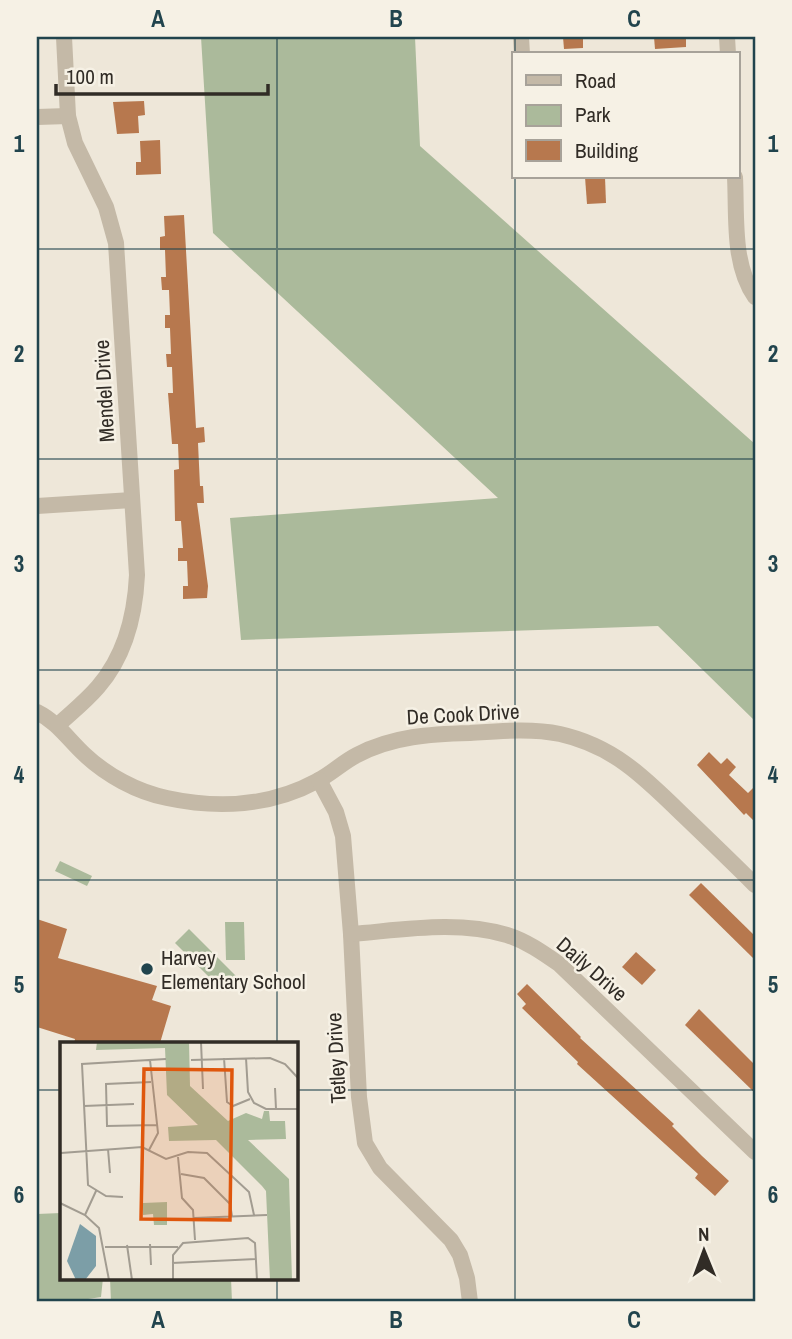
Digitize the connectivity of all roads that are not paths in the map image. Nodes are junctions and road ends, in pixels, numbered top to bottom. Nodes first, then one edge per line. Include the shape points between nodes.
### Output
1 (64, 37) edge
2 (68, 116) junction
3 (37, 117) edge
4 (735, 178) edge
5 (755, 297) edge
6 (132, 500) junction
7 (37, 506) edge
8 (37, 712) edge
9 (58, 725) junction
10 (319, 780) junction
11 (755, 885) edge
12 (351, 934) junction
13 (755, 1152) edge
14 (470, 1302) edge

1 - 2 street, Mendel Drive
2 - 3 street
2 - 6 street, Mendel Drive via 116,243
4 - 5 street via 740,258
6 - 7 street
6 - 9 street, Mendel Drive via 137,575 130,627 97,688
8 - 9 street, De Cook Drive
9 - 10 street, De Cook Drive via 113,775 165,798 215,804 258,801 284,796
10 - 11 street, De Cook Drive via 358,754 403,738 482,732 559,734 594,745 629,764
10 - 12 street, Tetley Drive via 343,836
12 - 13 street, Daily Drive via 465,928 526,943 559,964
12 - 14 street, Tetley Drive via 365,1143 380,1168 451,1240 460,1255

